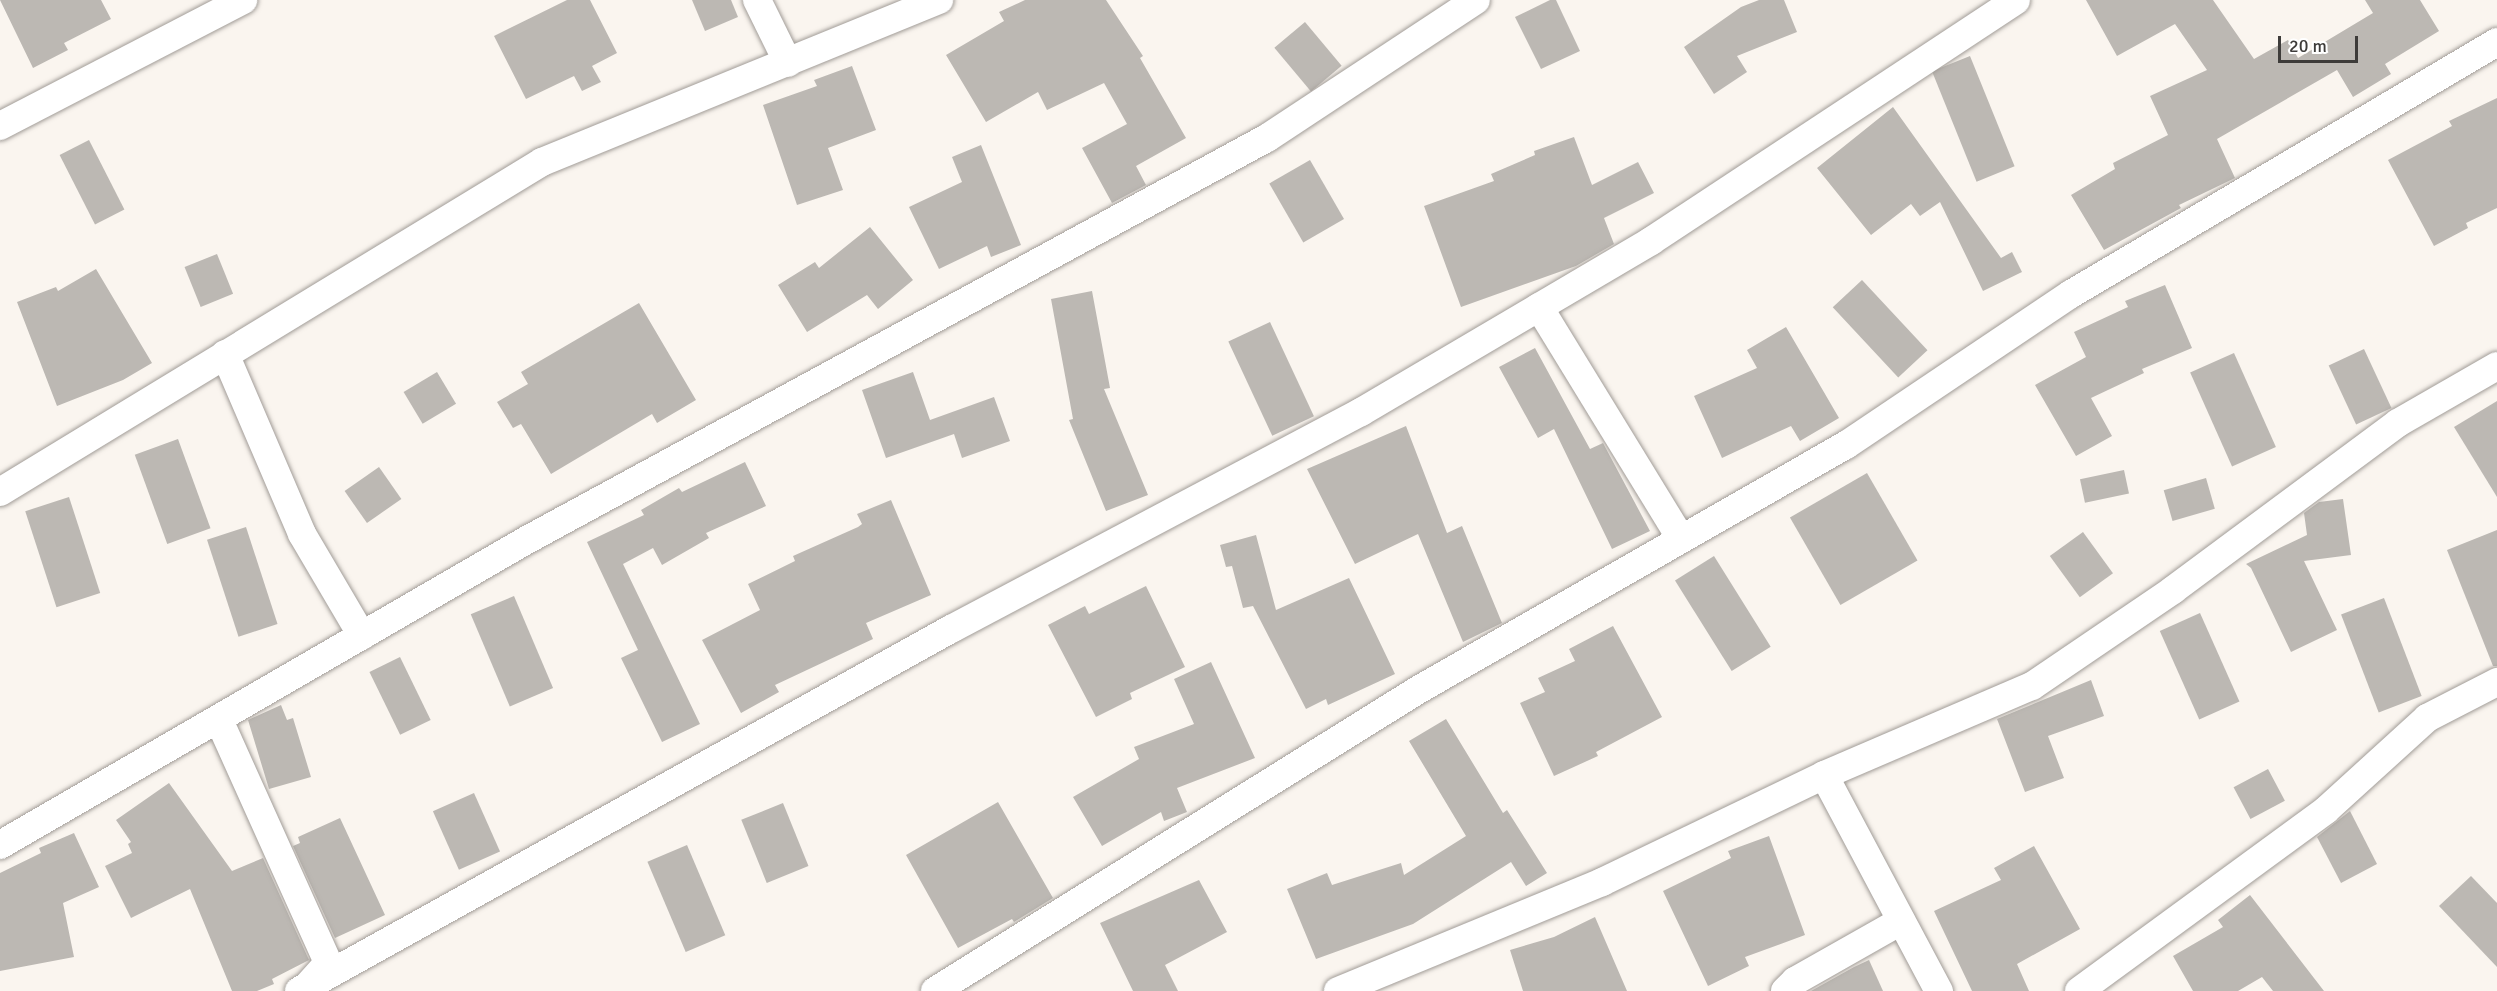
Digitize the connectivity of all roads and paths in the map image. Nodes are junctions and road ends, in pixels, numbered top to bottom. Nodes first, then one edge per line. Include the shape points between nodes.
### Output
1 (243, 0) edge
2 (757, 0) edge
3 (939, 0) edge
4 (1476, 0) edge
5 (2016, 0) edge
6 (2497, 42) edge
7 (788, 63) junction
8 (0, 126) edge
9 (1539, 307) junction
10 (225, 354) junction
11 (2497, 366) edge
12 (0, 492) edge
13 (1682, 539) junction
14 (362, 636) junction
15 (2497, 682) edge
16 (219, 720) junction
17 (1824, 775) junction
18 (0, 845) edge
19 (1901, 921) junction
20 (308, 990) edge
21 (935, 991) edge
22 (1338, 991) edge
23 (1785, 991) edge
24 (1939, 991) edge
25 (2079, 991) edge

1 - 8 street
2 - 7 street
3 - 7 street
4 - 14 street via 1267,138 525,541
5 - 9 street via 1651,241
6 - 13 street via 2071,294 1846,445
7 - 10 street via 542,162
9 - 13 street
9 - 20 street via 1361,412 951,629
10 - 12 street
10 - 14 street via 302,534
11 - 17 street via 2398,423 2173,590 2032,686
13 - 21 street via 1418,690
14 - 16 street
15 - 25 street via 2427,718 2326,810 2288,834
16 - 18 street
16 - 20 street via 328,963
17 - 19 street
17 - 22 street via 1602,882
19 - 23 street via 1795,981
19 - 24 street

